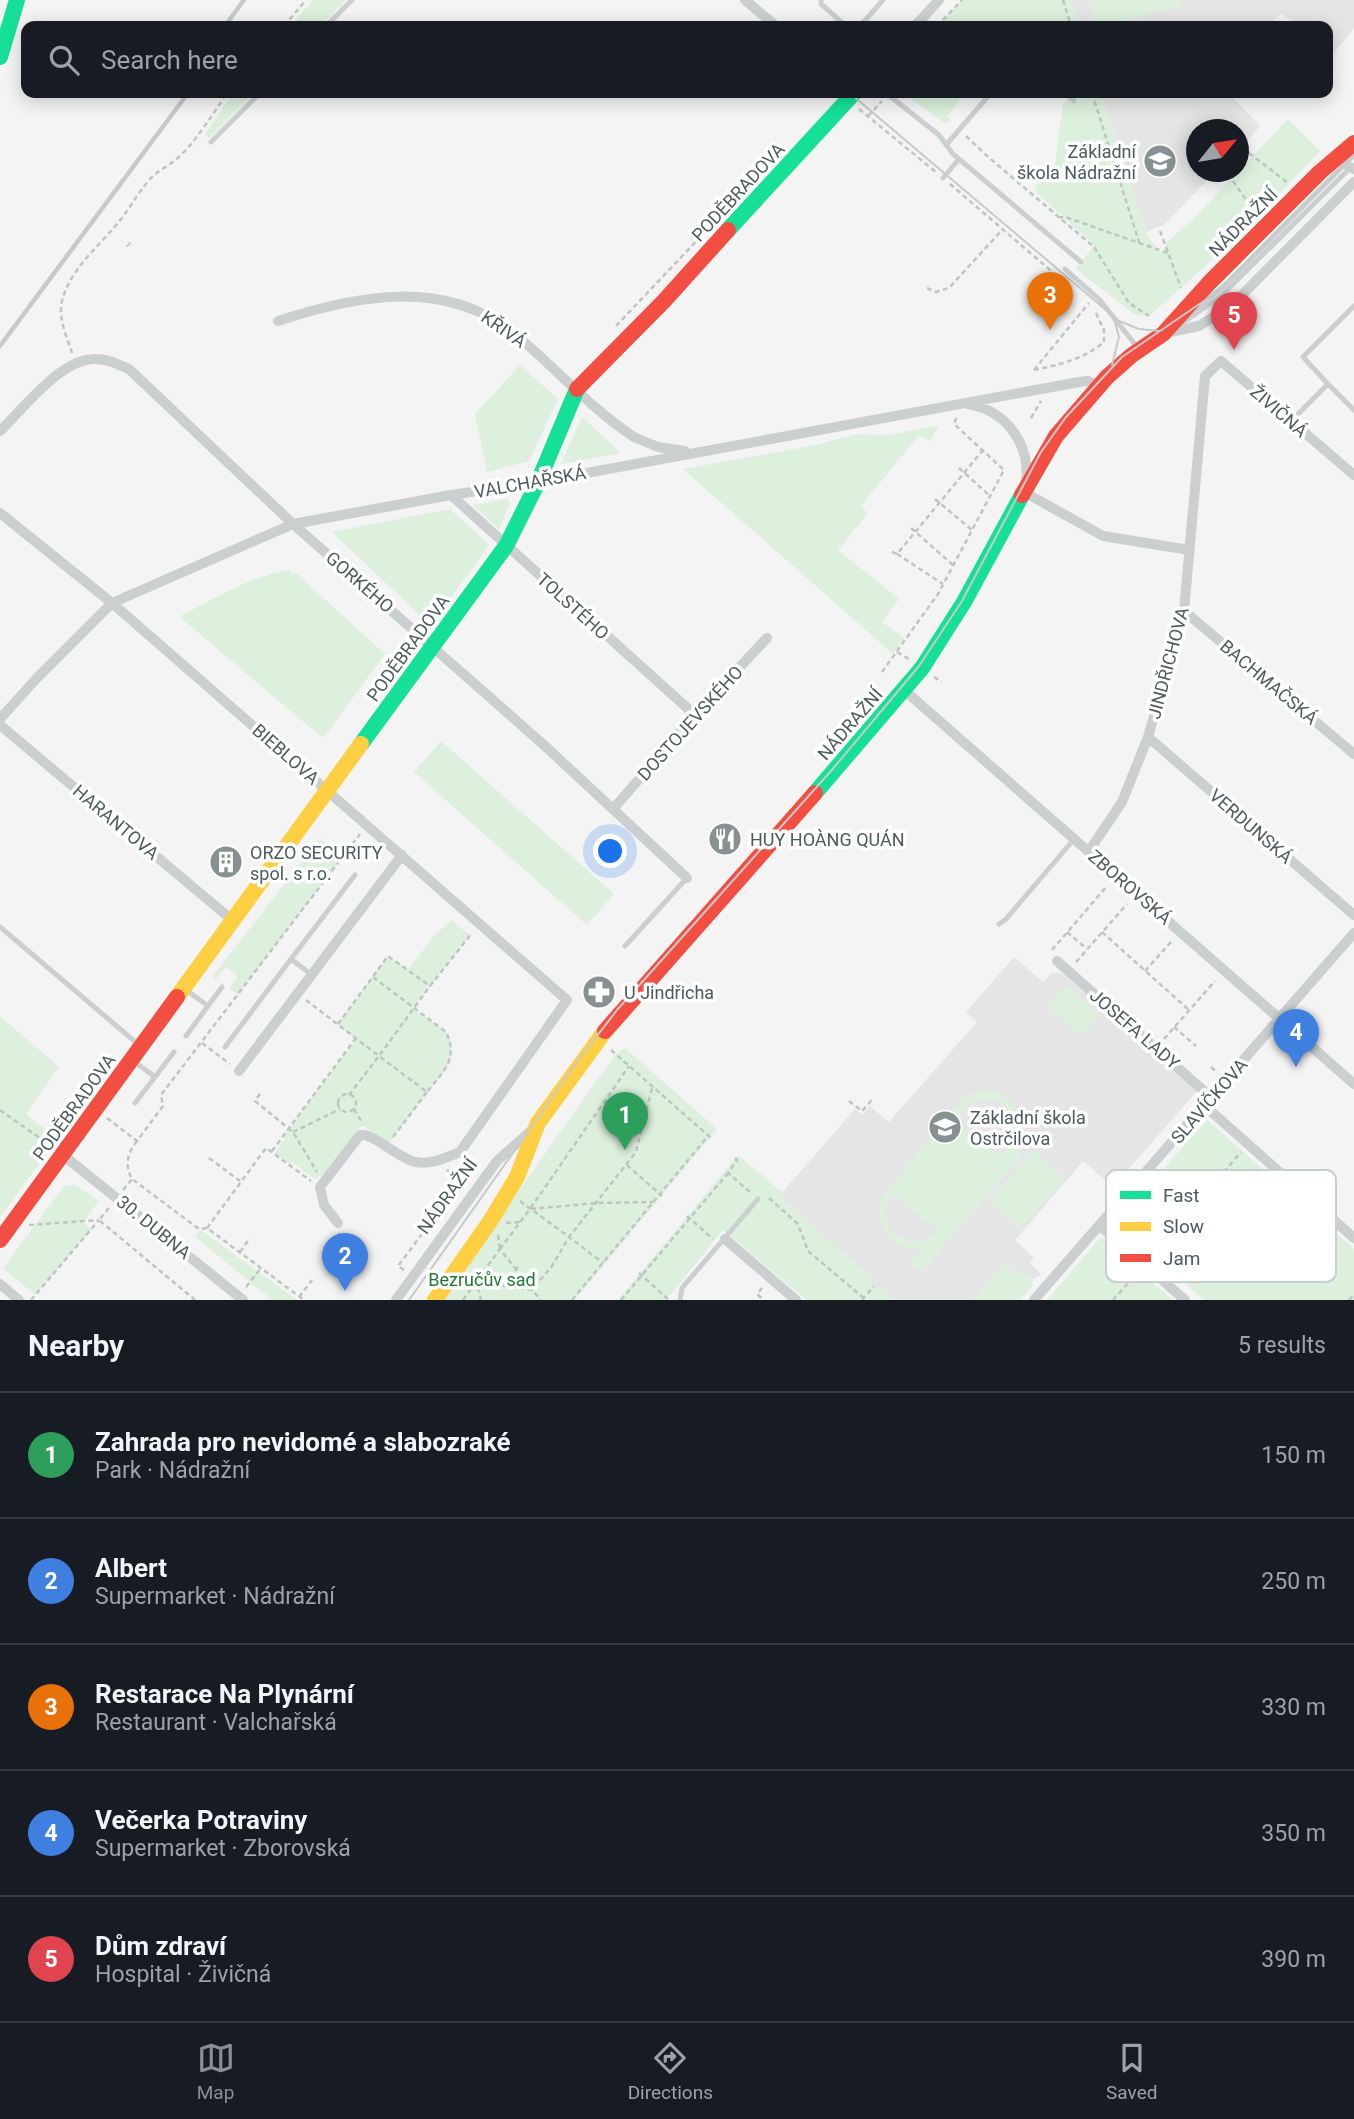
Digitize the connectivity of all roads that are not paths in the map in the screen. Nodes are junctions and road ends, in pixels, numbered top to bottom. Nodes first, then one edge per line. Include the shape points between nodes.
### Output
1 (17, 0) edge
2 (352, 0) edge
3 (745, 0) edge
4 (821, 0) edge
5 (883, 0) edge
6 (939, 0) edge
7 (331, 21) edge
8 (770, 21) edge
9 (840, 21) edge
10 (864, 21) edge
11 (920, 21) edge
12 (0, 57) edge
13 (255, 98) edge
14 (849, 98) edge
15 (892, 98) edge
16 (986, 98) edge
17 (1071, 98) edge
18 (1074, 101) dead end
19 (211, 142) dead end
20 (1354, 143) edge
21 (946, 145) junction
22 (1354, 155) edge
23 (959, 159) junction
24 (1352, 167) edge
25 (943, 178) road end
26 (1354, 182) edge
27 (1081, 262) dead end
28 (1065, 269) dead end
29 (1354, 306) edge
30 (278, 321) dead end
31 (1163, 334) junction
32 (1139, 349) junction
33 (1205, 376) joint
34 (1328, 384) junction
35 (1099, 386) junction
36 (577, 389) junction
37 (962, 404) junction
38 (1354, 410) edge
39 (1291, 421) junction
40 (0, 431) edge
41 (699, 452) junction
42 (1354, 475) edge
43 (538, 482) junction
44 (1024, 492) junction
45 (451, 495) junction
46 (0, 513) edge
47 (293, 524) junction
48 (506, 546) junction
49 (1189, 550) junction
50 (113, 603) junction
51 (1184, 611) junction
52 (767, 638) dead end
53 (434, 646) junction
54 (904, 690) junction
55 (695, 715) junction
56 (0, 719) edge
57 (0, 725) edge
58 (1148, 737) junction
59 (1354, 754) edge
60 (328, 790) junction
61 (614, 808) junction
62 (1075, 838) junction
63 (1089, 851) junction
64 (402, 855) junction
65 (355, 875) dead end
66 (687, 878) joint
67 (1354, 915) edge
68 (232, 920) junction
69 (999, 924) dead end
70 (0, 927) edge
71 (1354, 933) edge
72 (625, 946) dead end
73 (291, 959) junction
74 (1057, 961) dead end
75 (312, 975) junction
76 (222, 987) dead end
77 (184, 988) junction
78 (208, 1006) junction
79 (1280, 1019) junction
80 (186, 1036) dead end
81 (225, 1047) dead end
82 (174, 1052) dead end
83 (137, 1054) junction
84 (239, 1071) dead end
85 (155, 1077) junction
86 (1354, 1084) edge
87 (1209, 1102) junction
88 (135, 1103) dead end
89 (538, 1123) junction
90 (60, 1148) junction
91 (1149, 1170) edge
92 (1277, 1170) edge
93 (758, 1199) road end
94 (1106, 1219) edge
95 (1336, 1222) edge
96 (338, 1223) dead end
97 (1100, 1226) junction
98 (1106, 1231) edge
99 (1354, 1238) edge
100 (0, 1240) edge
101 (722, 1241) junction
102 (1164, 1282) edge
103 (0, 1284) edge
104 (243, 1296) edge
105 (19, 1300) edge
106 (396, 1300) edge
107 (435, 1300) edge
108 (680, 1300) edge
109 (796, 1300) edge
110 (1034, 1300) edge
111 (1185, 1300) edge

1 - 12 street
2 - 7 lane
3 - 8 street
4 - 9 lane
5 - 10 lane
6 - 11 street
13 - 19 lane
14 - 36 street, PODĚBRADOVA
15 - 21 lane
16 - 21 lane
17 - 18 lane
20 - 31 street, NÁDRAŽNÍ via 1320,172
21 - 23 lane
22 - 31 lane via 1217,292
23 - 25 lane
23 - 27 lane
24 - 31 lane via 1221,296
26 - 31 street, NÁDRAŽNÍ via 1231,306 1199,326
28 - 32 lane via 1100,300
29 - 34 lane via 1303,357
30 - 36 street, KŘIVÁ via 383,296 462,305 508,329
31 - 32 street, NÁDRAŽNÍ
32 - 35 street, NÁDRAŽNÍ
33 - 39 street, ŽIVIČNÁ via 1221,361
33 - 49 street, JINDŘICHOVA
34 - 38 lane
34 - 39 lane
35 - 37 street, VALCHAŘSKÁ via 1079,382
35 - 44 street, NÁDRAŽNÍ via 1056,436
36 - 41 street, KŘIVÁ via 641,441
36 - 43 street, PODĚBRADOVA
37 - 41 street, VALCHAŘSKÁ
37 - 44 street, VALCHAŘSKÁ via 992,412 1016,434 1027,463
39 - 42 street, ŽIVIČNÁ
40 - 47 street, GORKÉHO via 56,376 75,363 102,359 129,369
41 - 43 street, VALCHAŘSKÁ
43 - 45 street, VALCHAŘSKÁ
43 - 48 street, PODĚBRADOVA
44 - 49 street via 1103,536
44 - 54 street, NÁDRAŽNÍ via 954,620
45 - 47 street, VALCHAŘSKÁ
45 - 48 street, TOLSTÉHO
46 - 50 street, BIEBLOVA
47 - 50 street, VALCHAŘSKÁ
47 - 53 street, GORKÉHO
48 - 53 street, PODĚBRADOVA
48 - 55 street, TOLSTÉHO
49 - 51 street, JINDŘICHOVA
50 - 56 street
50 - 60 street, BIEBLOVA
51 - 58 street, JINDŘICHOVA
51 - 59 street, BACHMAČSKÁ
52 - 55 street, DOSTOJEVSKÉHO
53 - 60 street, PODĚBRADOVA
53 - 61 street, GORKÉHO
54 - 62 street, ZBOROVSKÁ
54 - 89 street, NÁDRAŽNÍ via 621,1012
55 - 61 street, DOSTOJEVSKÉHO
57 - 68 street, HARANTOVA
58 - 63 street, JINDŘICHOVA via 1122,802
58 - 67 street, VERDUNSKÁ
60 - 64 street, BIEBLOVA
60 - 68 street, PODĚBRADOVA
61 - 66 street, GORKÉHO
62 - 63 street, ZBOROVSKÁ
62 - 69 lane
63 - 79 street, ZBOROVSKÁ
64 - 75 street
64 - 96 street, BIEBLOVA via 567,1000 460,1152 437,1162 416,1162 360,1135 318,1182 324,1205
65 - 73 lane
66 - 72 lane
68 - 77 street, PODĚBRADOVA
70 - 83 lane
71 - 79 street, SLAVÍČKOVA
73 - 75 lane
73 - 81 lane
74 - 87 street, JOSEFA LADY via 1156,1048
75 - 84 street
76 - 78 lane
77 - 78 lane
77 - 83 street, PODĚBRADOVA
78 - 80 lane
79 - 86 street, ZBOROVSKÁ
79 - 87 street, SLAVÍČKOVA
82 - 85 lane
83 - 85 lane
83 - 90 street, PODĚBRADOVA via 96,1110
85 - 88 lane
87 - 91 street, SLAVÍČKOVA
87 - 92 street, JOSEFA LADY
89 - 106 street, NÁDRAŽNÍ via 497,1161
89 - 107 street, NÁDRAŽNÍ via 517,1177
90 - 100 street, PODĚBRADOVA
90 - 104 street, 30. DUBNA
93 - 101 lane
94 - 97 street, SLAVÍČKOVA
95 - 99 street, JOSEFA LADY
97 - 98 street
97 - 110 street, SLAVÍČKOVA
101 - 108 lane via 681,1288
101 - 109 street
102 - 111 street
103 - 105 street

